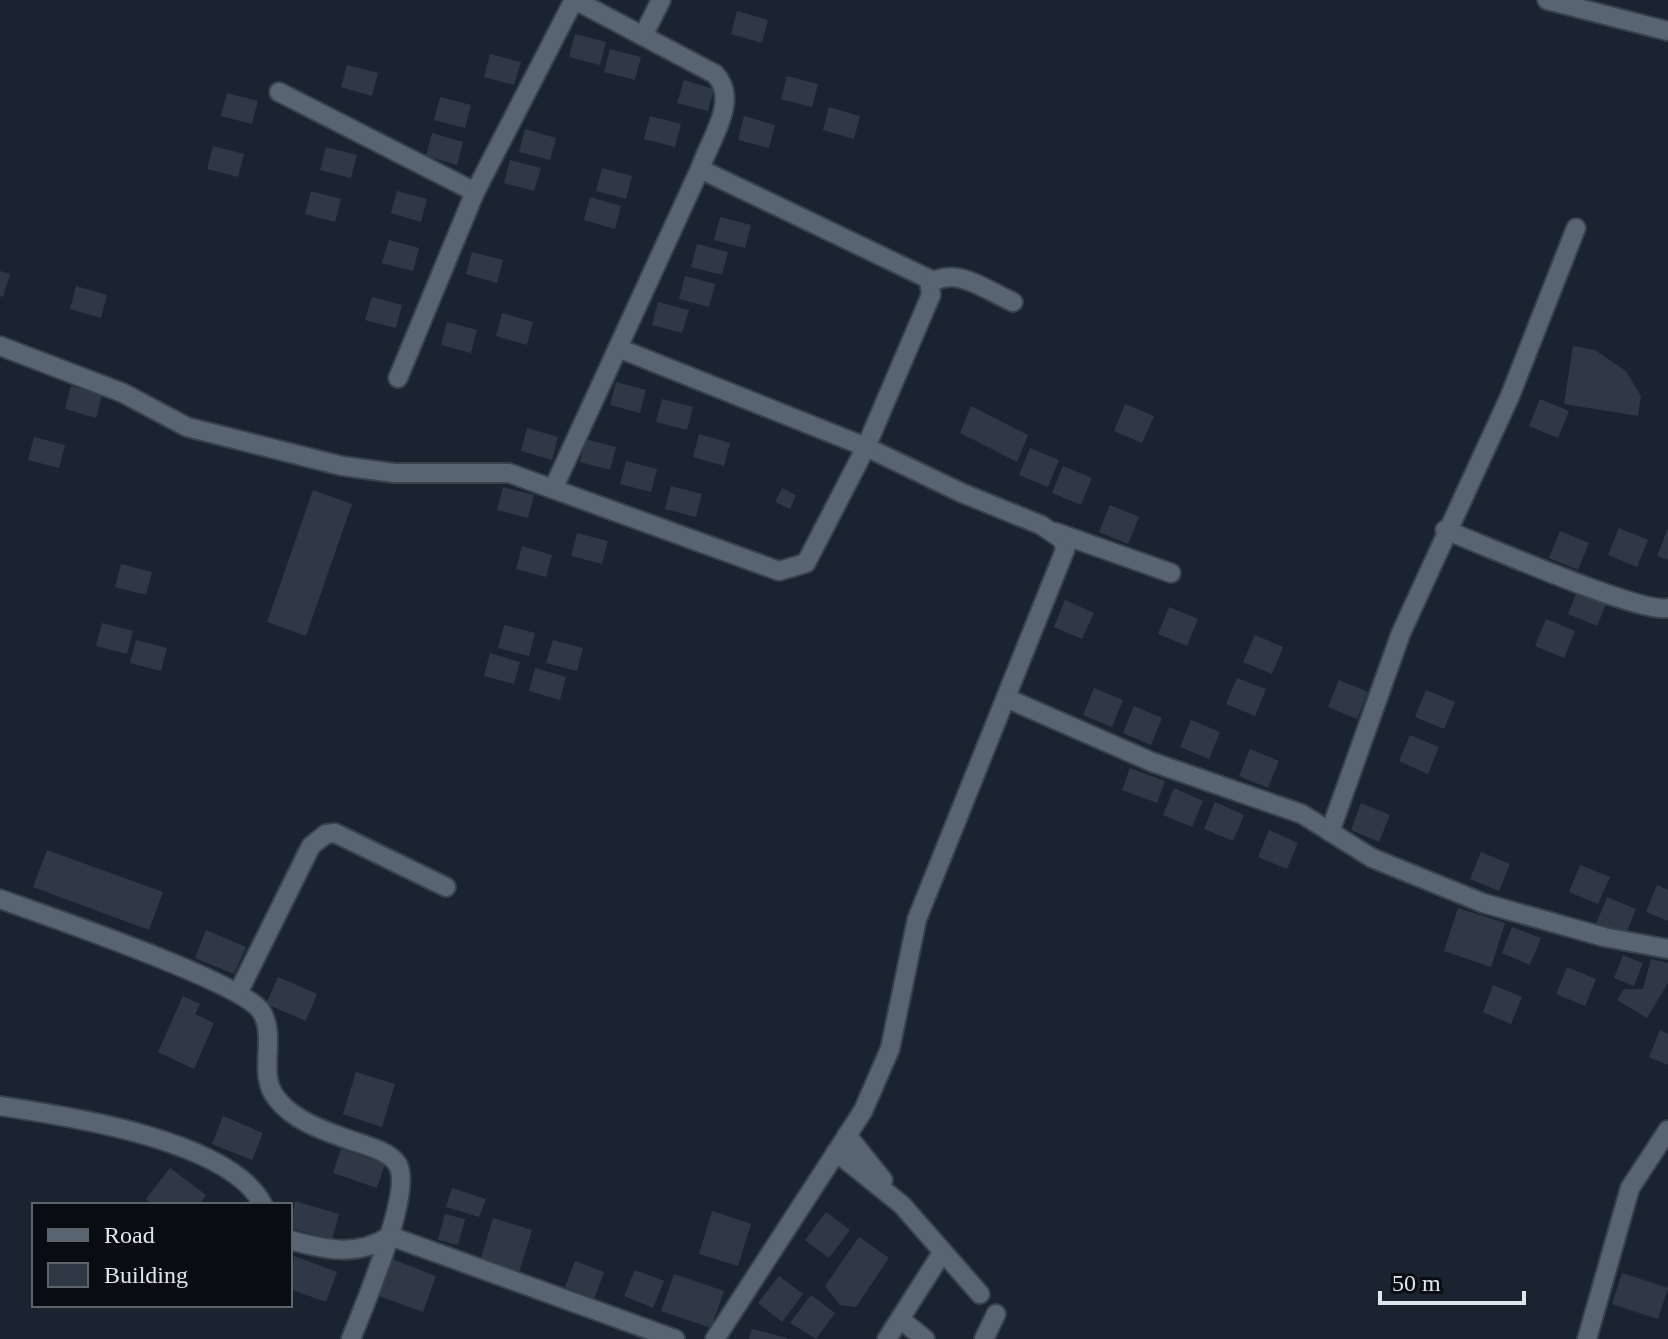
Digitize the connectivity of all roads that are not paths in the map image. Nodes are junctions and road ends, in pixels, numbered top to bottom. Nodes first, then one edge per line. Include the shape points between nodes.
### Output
1 (574, 0) edge
2 (661, 0) edge
3 (1547, 0) edge
4 (1610, 7) edge
5 (1668, 31) edge
6 (643, 36) junction
7 (279, 92) dead end
8 (700, 169) junction
9 (475, 192) junction
10 (1576, 228) dead end
11 (931, 283) junction
12 (1013, 302) dead end
13 (0, 346) edge
14 (618, 348) junction
15 (398, 378) dead end
16 (866, 447) junction
17 (554, 487) junction
18 (1445, 530) junction
19 (1055, 532) junction
20 (1171, 573) dead end
21 (1668, 608) edge
22 (1006, 698) junction
23 (1330, 832) junction
24 (446, 887) dead end
25 (0, 899) edge
26 (1668, 949) edge
27 (238, 993) junction
28 (0, 1106) edge
29 (1668, 1130) edge
30 (847, 1135) junction
31 (836, 1152) junction
32 (262, 1203) edge
33 (902, 1205) junction
34 (390, 1236) junction
35 (292, 1240) edge
36 (942, 1253) junction
37 (980, 1294) dead end
38 (996, 1314) dead end
39 (900, 1319) junction
40 (351, 1339) edge
41 (675, 1339) edge
42 (715, 1339) edge
43 (887, 1339) edge
44 (925, 1339) edge
45 (984, 1339) edge
46 (1587, 1339) edge

1 - 6 street
1 - 9 street
2 - 6 street
3 - 4 street
4 - 5 street
6 - 8 street via 715,74 728,92
7 - 9 street
8 - 11 street via 914,270
8 - 14 street
9 - 15 street
10 - 18 street via 1510,396
11 - 12 street via 953,276
11 - 16 street via 931,295
13 - 17 street via 123,393 187,427 225,437 342,466 394,473 491,471
14 - 16 street
14 - 17 street
16 - 17 street via 819,543 806,563 790,571 760,565
16 - 19 street
18 - 21 street via 1622,599
18 - 23 street via 1401,633
19 - 20 street
19 - 22 street via 1063,540 1063,563
22 - 23 street via 1152,762 1285,807
22 - 30 street via 917,919 882,1072
23 - 26 street via 1372,858 1483,903
24 - 27 street via 335,833 326,834 311,846
25 - 27 street
27 - 34 street via 264,1019 267,1073 276,1098 321,1130 387,1155 398,1166
28 - 32 street via 99,1122 162,1142 247,1182
29 - 46 street via 1630,1188
30 - 31 street
30 - 33 street
31 - 33 street
31 - 42 street
33 - 36 street
34 - 35 street via 373,1247 347,1251
34 - 40 street
34 - 41 street
36 - 37 street
36 - 39 street
38 - 45 street
39 - 43 street
39 - 44 street

